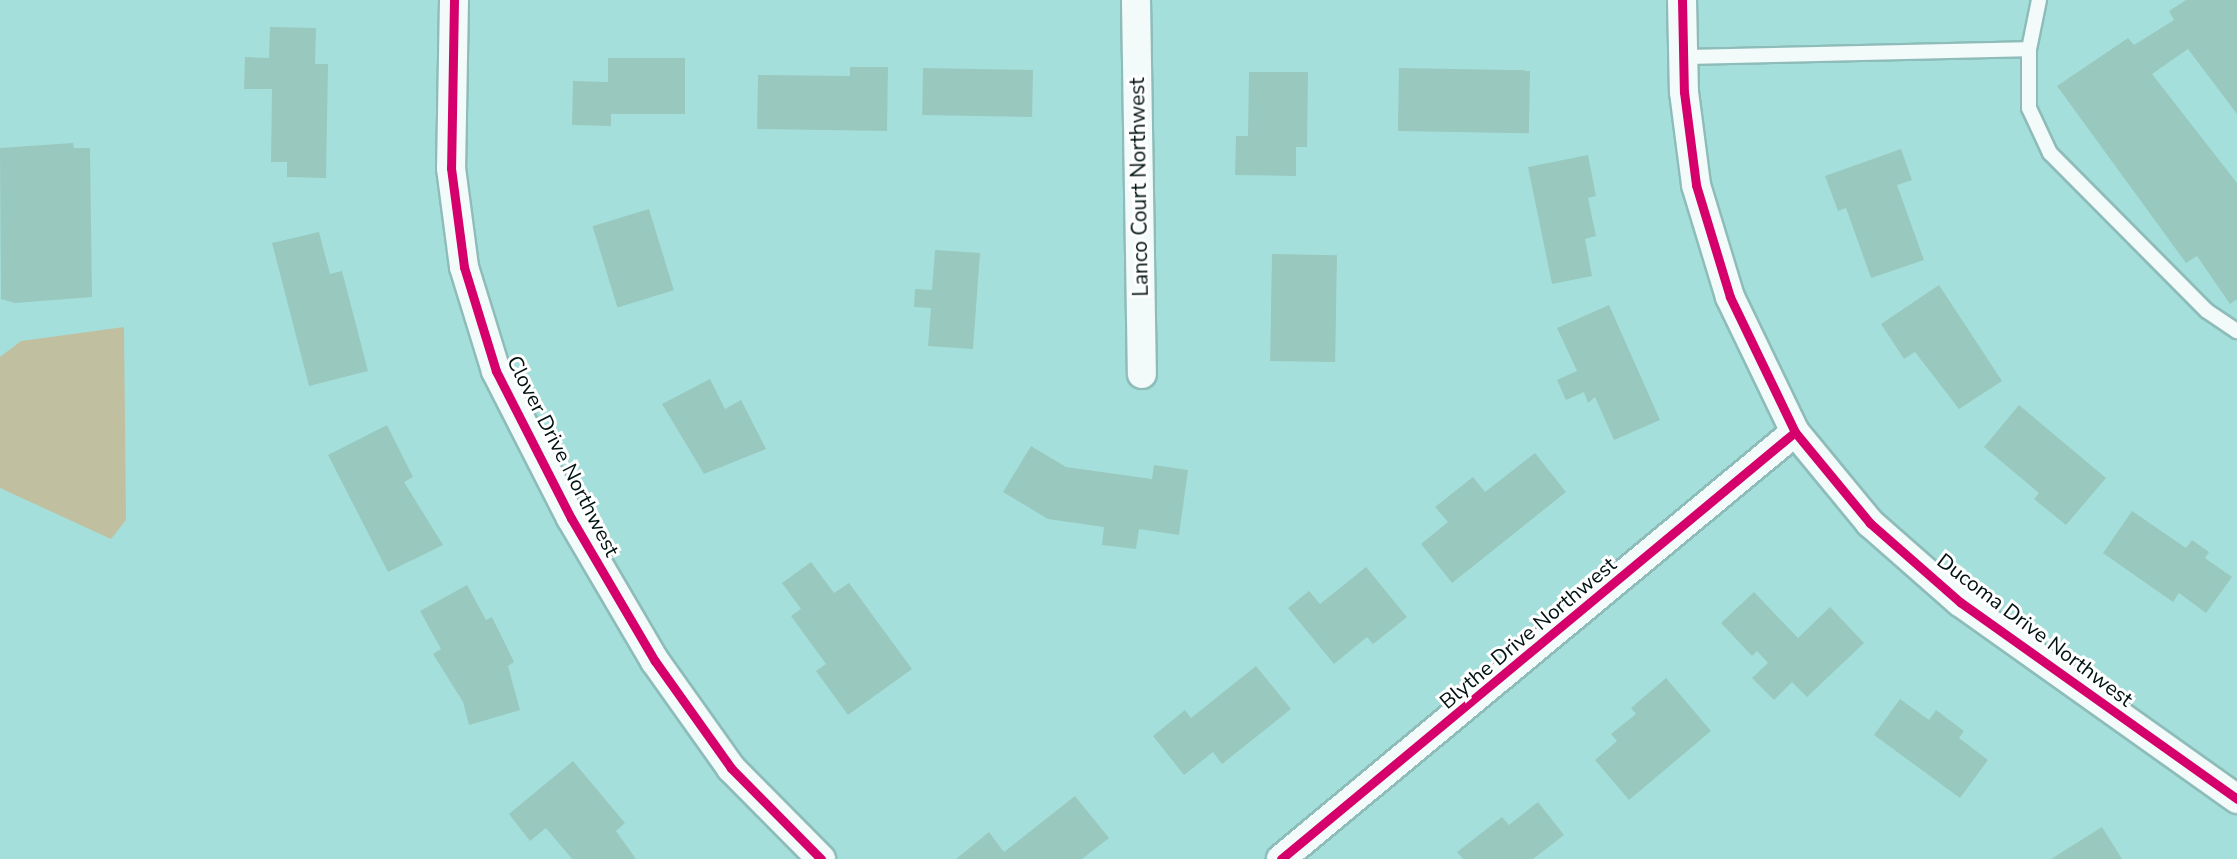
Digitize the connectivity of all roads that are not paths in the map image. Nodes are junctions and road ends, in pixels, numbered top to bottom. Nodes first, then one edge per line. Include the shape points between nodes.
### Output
1 (454, 0) edge
2 (1136, 0) edge
3 (1682, 0) edge
4 (2039, 0) edge
5 (2029, 49) junction
6 (1683, 57) junction
7 (2237, 331) edge
8 (1142, 374) dead end
9 (1796, 432) junction
10 (2237, 799) edge
11 (820, 859) edge
12 (1281, 859) edge

1 - 11 street, Clover Drive Northwest via 451,168 464,267 496,371 571,518 654,662 731,768
2 - 8 street, Lanco Court Northwest
3 - 6 street, Ducoma Drive Northwest
4 - 5 lane
5 - 6 lane
5 - 7 lane via 2028,108 2050,153 2207,311
6 - 9 street, Ducoma Drive Northwest via 1702,207 1730,297
9 - 10 street, Ducoma Drive Northwest via 1870,523 1960,602
9 - 12 street, Blythe Drive Northwest

